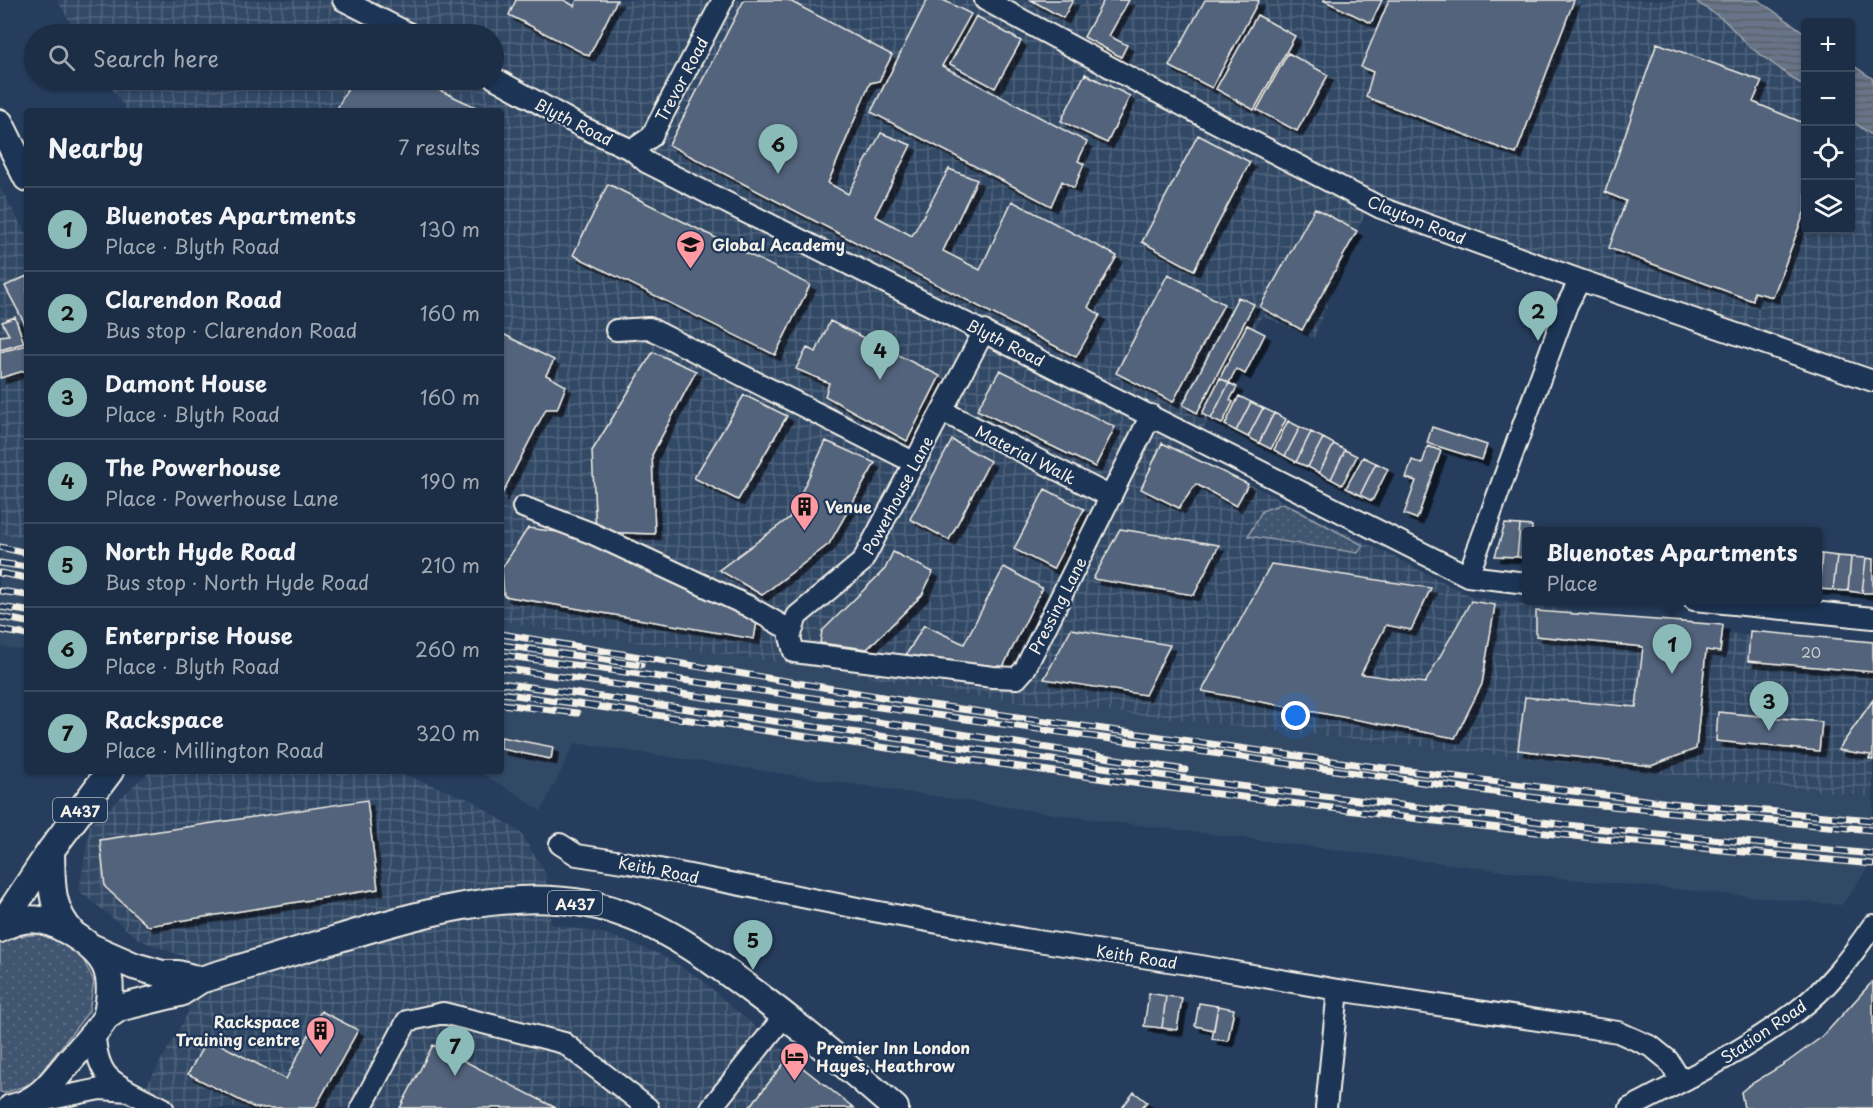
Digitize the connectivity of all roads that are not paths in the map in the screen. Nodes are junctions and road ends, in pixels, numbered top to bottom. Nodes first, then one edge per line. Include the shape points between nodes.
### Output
1 (343, 0) edge
2 (723, 0) edge
3 (985, 0) edge
4 (390, 24) edge
5 (504, 84) edge
6 (0, 123) edge
7 (632, 150) junction
8 (24, 172) edge
9 (1580, 280) junction
10 (616, 330) dead end
11 (984, 331) junction
12 (1873, 381) edge
13 (942, 411) junction
14 (1151, 415) junction
15 (915, 463) junction
16 (1111, 497) junction
17 (523, 507) dead end
18 (1468, 576) junction
19 (1522, 582) edge
20 (1744, 605) edge
21 (1873, 618) edge
22 (792, 629) junction
23 (108, 774) edge
24 (560, 844) dead end
25 (51, 850) junction
26 (1873, 925) edge
27 (0, 928) edge
28 (84, 942) junction
29 (200, 980) junction
30 (1338, 990) junction
31 (785, 1016) junction
32 (100, 1025) junction
33 (1681, 1081) junction
34 (129, 1091) junction
35 (1639, 1106) edge
36 (17, 1107) edge
37 (163, 1108) edge
38 (361, 1108) edge
39 (648, 1108) edge
40 (711, 1108) edge
41 (895, 1108) edge
42 (1326, 1108) edge

1 - 4 street
2 - 7 street, Trevor Road via 651,137
3 - 9 street, Clayton Road via 1381,208
5 - 7 street, Blyth Road
6 - 8 main road
7 - 11 street, Blyth Road via 646,162
9 - 12 street, Clayton Road
9 - 18 street via 1567,305
10 - 15 street via 649,328
11 - 13 street, Powerhouse Lane
11 - 14 street, Blyth Road
13 - 15 street, Powerhouse Lane
13 - 16 street, Material Walk
14 - 16 street, Pressing Lane
14 - 18 street, Blyth Road
15 - 22 street, Powerhouse Lane via 862,562 797,616
16 - 22 street, Pressing Lane via 1017,678 794,652
17 - 22 street via 591,533
18 - 19 street, Blyth Road
20 - 21 street
23 - 25 main road, A437
24 - 30 street, Keith Road via 574,863 629,863 1013,937
25 - 27 main road, A437
25 - 28 main road, A437 via 52,898 67,927
26 - 33 street, Station Road via 1828,983 1788,1017
27 - 28 main road via 14,921 37,919 57,924
28 - 29 main road, A437 via 134,966
28 - 32 main road via 106,966 108,976 110,987
29 - 31 main road, A437 via 424,914 515,901 564,901 621,914 671,935 713,961
29 - 32 main road, A437 via 180,993 119,1008
30 - 33 street, Keith Road via 1618,1032 1652,1047 1668,1060
30 - 42 street
31 - 40 street
31 - 41 main road, A437
32 - 34 street via 98,1058 106,1075
32 - 36 main road via 42,1094
33 - 35 street, Station Road
34 - 36 street via 82,1091
34 - 37 street
38 - 39 street via 407,1021 443,1013 564,1043

